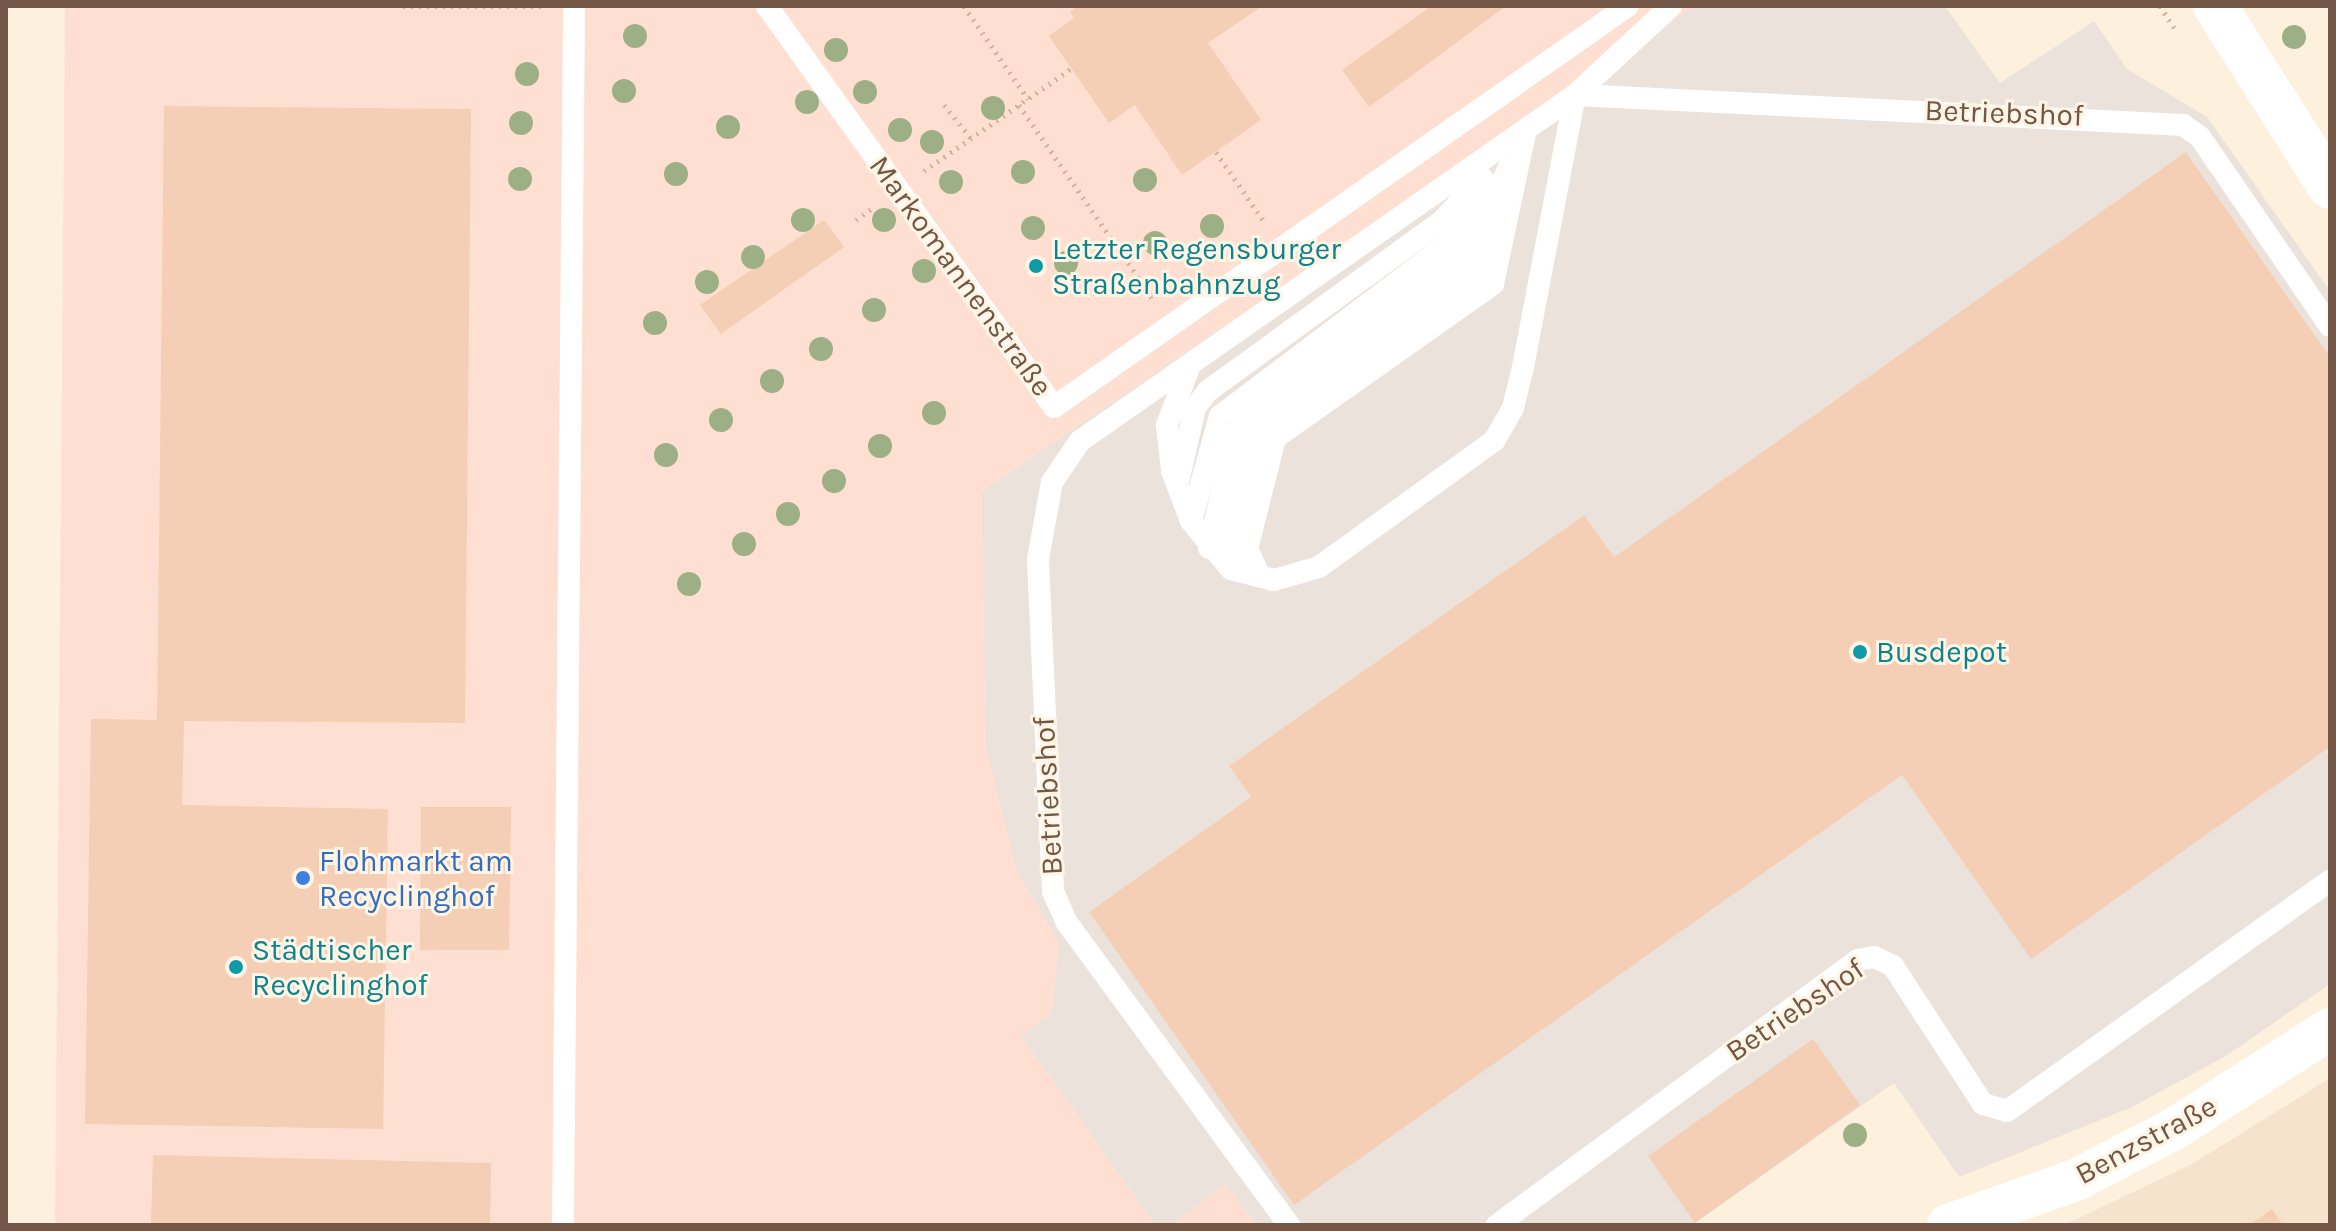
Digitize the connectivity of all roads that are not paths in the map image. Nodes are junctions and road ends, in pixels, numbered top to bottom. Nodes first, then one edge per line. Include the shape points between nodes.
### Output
1 (574, 6) edge
2 (767, 6) edge
3 (1628, 6) edge
4 (1671, 6) edge
5 (2215, 6) edge
6 (1575, 95) junction
7 (1525, 134) junction
8 (2330, 187) edge
9 (2330, 326) edge
10 (1192, 360) junction
11 (1177, 486) junction
12 (1191, 521) junction
13 (1209, 548) junction
14 (1231, 569) junction
15 (1260, 576) junction
16 (2330, 881) edge
17 (2330, 1029) edge
18 (563, 1225) edge
19 (1289, 1225) edge
20 (1497, 1225) edge
21 (1948, 1225) edge

1 - 18 lane
2 - 3 lane, Markomannenstraße via 1054,407
4 - 6 lane, Betriebshof
5 - 8 street
6 - 7 lane, Betriebshof
6 - 9 lane, Betriebshof via 2183,125 2200,137
6 - 15 lane via 1523,367 1513,408 1494,441 1319,567 1274,580
7 - 10 lane, Betriebshof
7 - 11 lane, Betriebshof via 1442,221 1208,391 1195,408
7 - 12 lane, Betriebshof via 1453,240 1220,416
7 - 13 lane, Betriebshof via 1467,255 1246,419 1235,435
7 - 14 lane via 1479,270 1255,437 1230,549
7 - 15 lane via 1493,284 1275,438 1247,549
10 - 11 lane via 1167,425
10 - 19 lane, Betriebshof via 1080,441 1052,482 1042,516 1038,559 1049,863 1067,923
11 - 12 lane
12 - 13 lane
13 - 14 lane
14 - 15 lane
16 - 20 lane, Betriebshof via 2007,1111 1983,1104 1893,966 1874,957 1858,960
17 - 21 street, Benzstraße via 2174,1129 2076,1180

